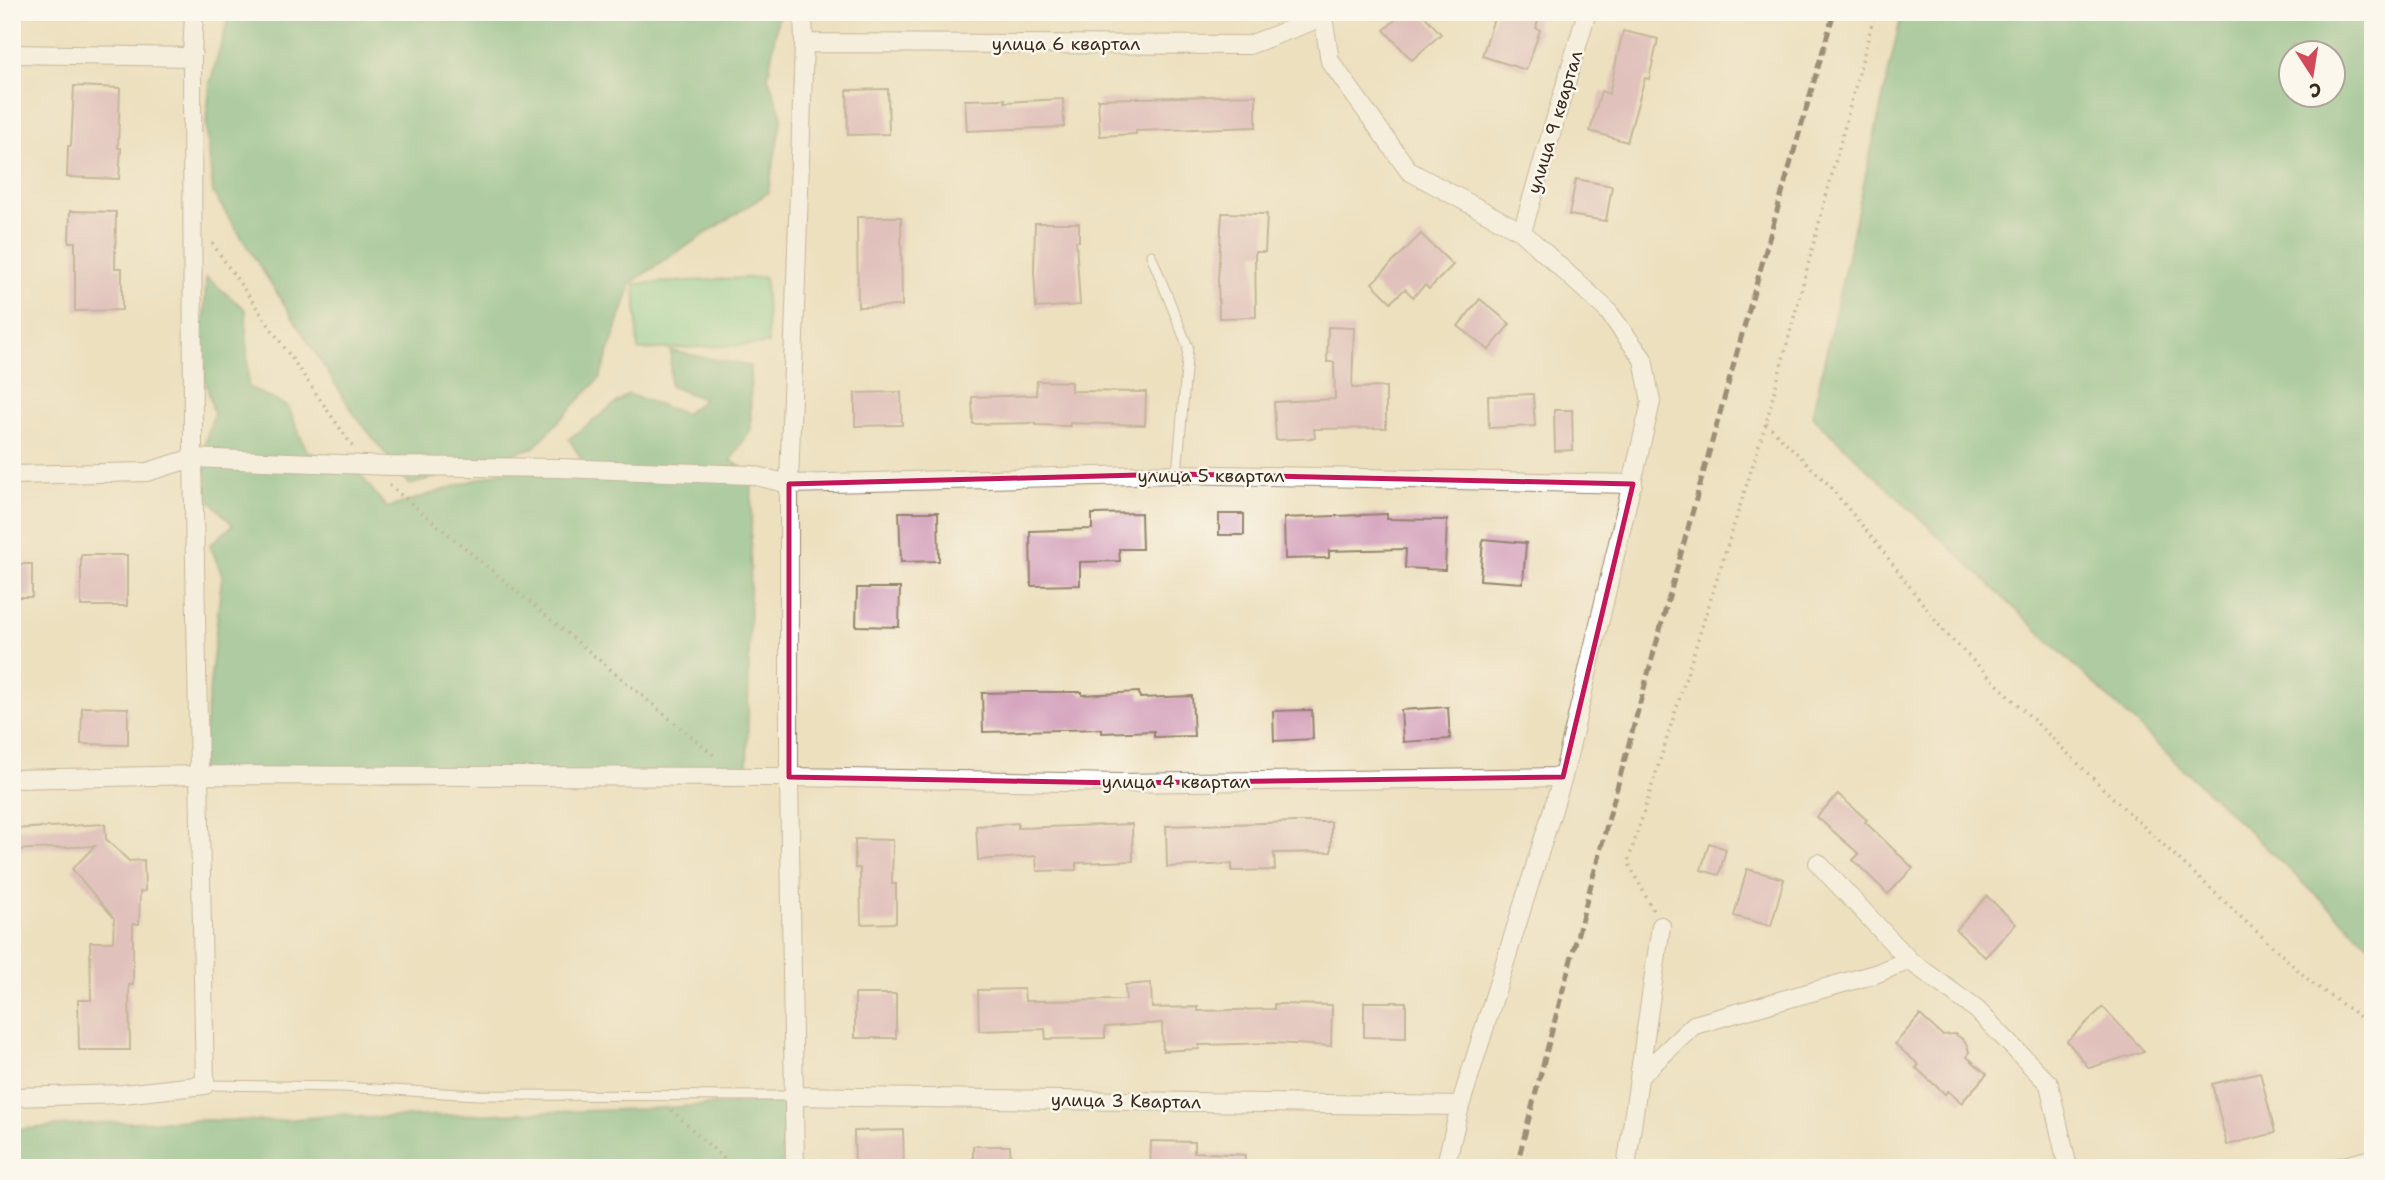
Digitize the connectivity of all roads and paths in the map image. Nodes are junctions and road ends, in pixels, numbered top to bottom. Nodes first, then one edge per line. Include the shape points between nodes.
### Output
1 (194, 12) edge
2 (803, 12) edge
3 (1587, 12) edge
4 (1875, 12) edge
5 (1324, 15) edge
6 (804, 43) junction
7 (12, 54) edge
8 (192, 57) junction
9 (192, 214) junction
10 (1522, 232) junction
11 (1152, 255) dead end
12 (1766, 423) junction
13 (193, 458) junction
14 (366, 466) junction
15 (1177, 474) junction
16 (12, 475) edge
17 (789, 484) junction
18 (1633, 484) junction
19 (200, 775) junction
20 (740, 777) junction
21 (789, 777) junction
22 (1563, 777) junction
23 (12, 779) edge
24 (1818, 863) dead end
25 (1661, 926) joint
26 (1909, 960) junction
27 (2373, 1026) edge
28 (1641, 1075) junction
29 (205, 1086) junction
30 (655, 1096) junction
31 (792, 1096) junction
32 (12, 1097) edge
33 (1461, 1106) junction
34 (2373, 1159) edge
35 (734, 1168) edge
36 (795, 1168) edge
37 (1444, 1168) edge
38 (1626, 1168) edge
39 (2068, 1168) edge
40 (2335, 1168) edge

1 - 8 street
2 - 6 street
3 - 10 street, улица 9 квартал
4 - 12 path
5 - 6 street, улица 6 квартал via 1249,45
5 - 10 street via 1330,61 1409,171
6 - 17 street
7 - 8 street
8 - 9 street
9 - 13 street
9 - 14 path
10 - 18 street via 1607,310 1643,359 1651,402
11 - 15 lane via 1188,347
12 - 25 path via 1628,862
12 - 27 path via 1879,545 1945,633 2312,983
13 - 14 street, улица 5 квартал
13 - 16 street, улица 5 квартал via 147,472
13 - 19 street
14 - 17 street, улица 5 квартал via 752,475
14 - 20 path
15 - 17 street, улица 5 квартал
15 - 18 street, улица 5 квартал
17 - 21 street
18 - 22 street
19 - 20 street, улица 4 квартал
19 - 23 street, улица 4 квартал
19 - 29 street
20 - 21 street, улица 4 квартал
21 - 22 street, улица 4 квартал via 1120,783
21 - 31 street
22 - 33 street
24 - 26 street
25 - 28 street
26 - 28 street via 1875,974 1695,1025
26 - 39 street via 1977,1010 2049,1084
28 - 38 street
29 - 30 lane
29 - 32 street
30 - 31 lane
30 - 35 path
31 - 33 street, улица 3 Квартал
31 - 36 street
33 - 37 street
34 - 40 street

